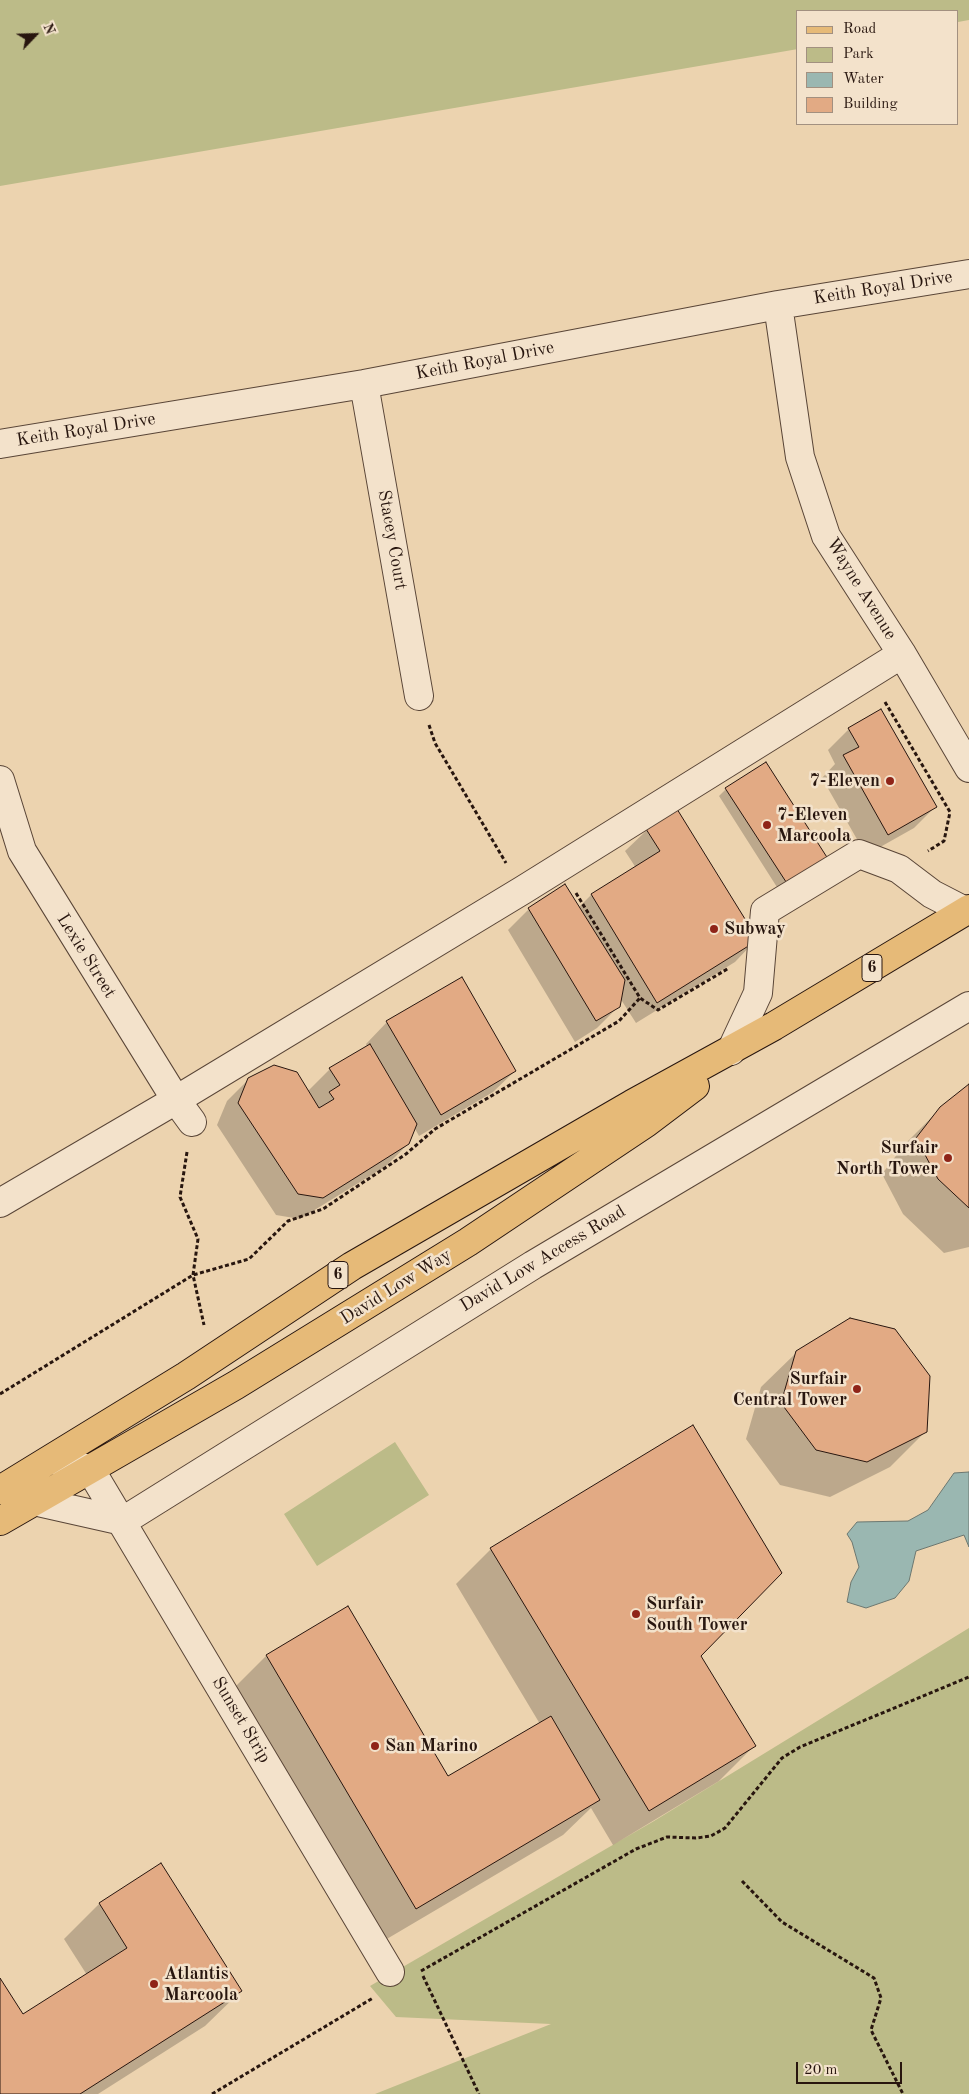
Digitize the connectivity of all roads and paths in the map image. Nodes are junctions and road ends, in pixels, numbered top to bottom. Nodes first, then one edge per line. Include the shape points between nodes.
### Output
1 (969, 274) edge
2 (778, 304) junction
3 (364, 384) junction
4 (0, 444) edge
5 (902, 654) junction
6 (419, 696) joint
7 (969, 768) edge
8 (0, 780) edge
9 (523, 890) junction
10 (967, 910) edge
11 (640, 998) dead end
12 (969, 1006) edge
13 (774, 1026) junction
14 (731, 1050) junction
15 (176, 1100) junction
16 (192, 1122) joint
17 (0, 1203) edge
18 (193, 1275) junction
19 (205, 1330) dead end
20 (0, 1394) edge
21 (52, 1460) junction
22 (90, 1469) junction
23 (0, 1490) edge
24 (34, 1501) junction
25 (0, 1521) edge
26 (123, 1521) junction
27 (969, 1677) edge
28 (742, 1881) dead end
29 (420, 1971) junction
30 (395, 1980) junction
31 (212, 2094) edge
32 (479, 2094) edge
33 (903, 2094) edge

1 - 2 street, Keith Royal Drive
2 - 3 street, Keith Royal Drive
2 - 5 street, Wayne Avenue via 800,457 826,536
3 - 4 street, Keith Royal Drive
3 - 6 street, Stacey Court
5 - 7 street, Wayne Avenue
5 - 9 street
6 - 9 path via 435,743
8 - 15 street, Lexie Street via 22,851
9 - 15 street
10 - 13 main road, David Low Way / 6
10 - 14 street via 932,894 899,868 859,854 765,912 758,993
11 - 18 path via 619,1021 435,1129 406,1154 322,1209 288,1221 249,1259
12 - 26 street, David Low Access Road via 533,1264
13 - 14 main road, David Low Way / 6
13 - 22 main road, David Low Way / 6 via 646,1123 468,1242 236,1385
14 - 21 main road, David Low Way / 6 via 352,1266 219,1356
15 - 16 street, Lexie Street
15 - 17 street
16 - 18 path via 180,1197 198,1239
18 - 19 path
18 - 20 path
21 - 22 street
21 - 23 main road, David Low Way / 6
22 - 24 main road, David Low Way / 6
22 - 26 street, Sunset Strip
24 - 25 main road, David Low Way / 6
24 - 26 street
26 - 30 street, Sunset Strip
27 - 29 path via 800,1747 782,1758 725,1828 711,1836 667,1837 636,1849
28 - 33 path via 782,1922 874,1978 881,1998 871,2030
29 - 30 path
29 - 32 path
30 - 31 path

